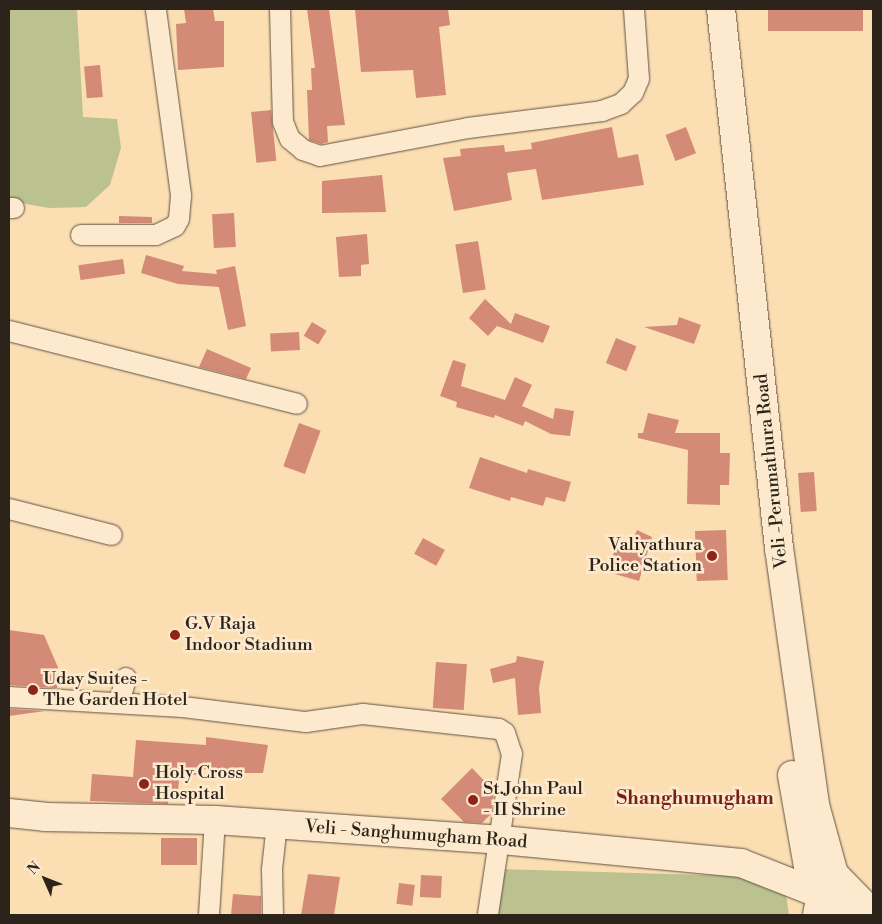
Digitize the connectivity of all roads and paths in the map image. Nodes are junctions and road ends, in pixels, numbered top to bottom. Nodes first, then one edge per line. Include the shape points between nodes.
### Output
1 (156, 9) edge
2 (280, 9) edge
3 (634, 9) edge
4 (707, 9) edge
5 (721, 9) edge
6 (81, 235) dead end
7 (9, 331) edge
8 (297, 404) dead end
9 (9, 509) edge
10 (112, 535) dead end
11 (126, 678) dead end
12 (9, 697) edge
13 (119, 703) junction
14 (9, 813) edge
15 (215, 820) junction
16 (277, 824) junction
17 (502, 840) junction
18 (822, 894) edge
19 (873, 914) edge
20 (209, 915) edge
21 (273, 915) edge
22 (488, 915) edge
23 (842, 915) edge

1 - 6 street via 181,195 179,218 168,231 156,235
2 - 3 street via 283,122 290,139 303,150 320,156 424,139 468,128 602,111 621,104 633,93 638,79
4 - 18 main road via 749,381 750,422 766,578 803,849
5 - 18 main road, Veli -Perumathura Road via 780,548 816,805
7 - 8 street
9 - 10 street
11 - 13 street
12 - 13 street
13 - 17 street via 306,722 362,714 499,729 505,733 512,754
14 - 15 main road, Veli - Sanghumugham Road via 45,817
15 - 16 main road, Veli - Sanghumugham Road
15 - 20 street
16 - 17 main road, Veli - Sanghumugham Road
16 - 21 street via 272,870
17 - 18 main road, Veli - Sanghumugham Road via 741,862
17 - 22 street
18 - 19 main road, Veli -Perumathura Road
18 - 23 main road

